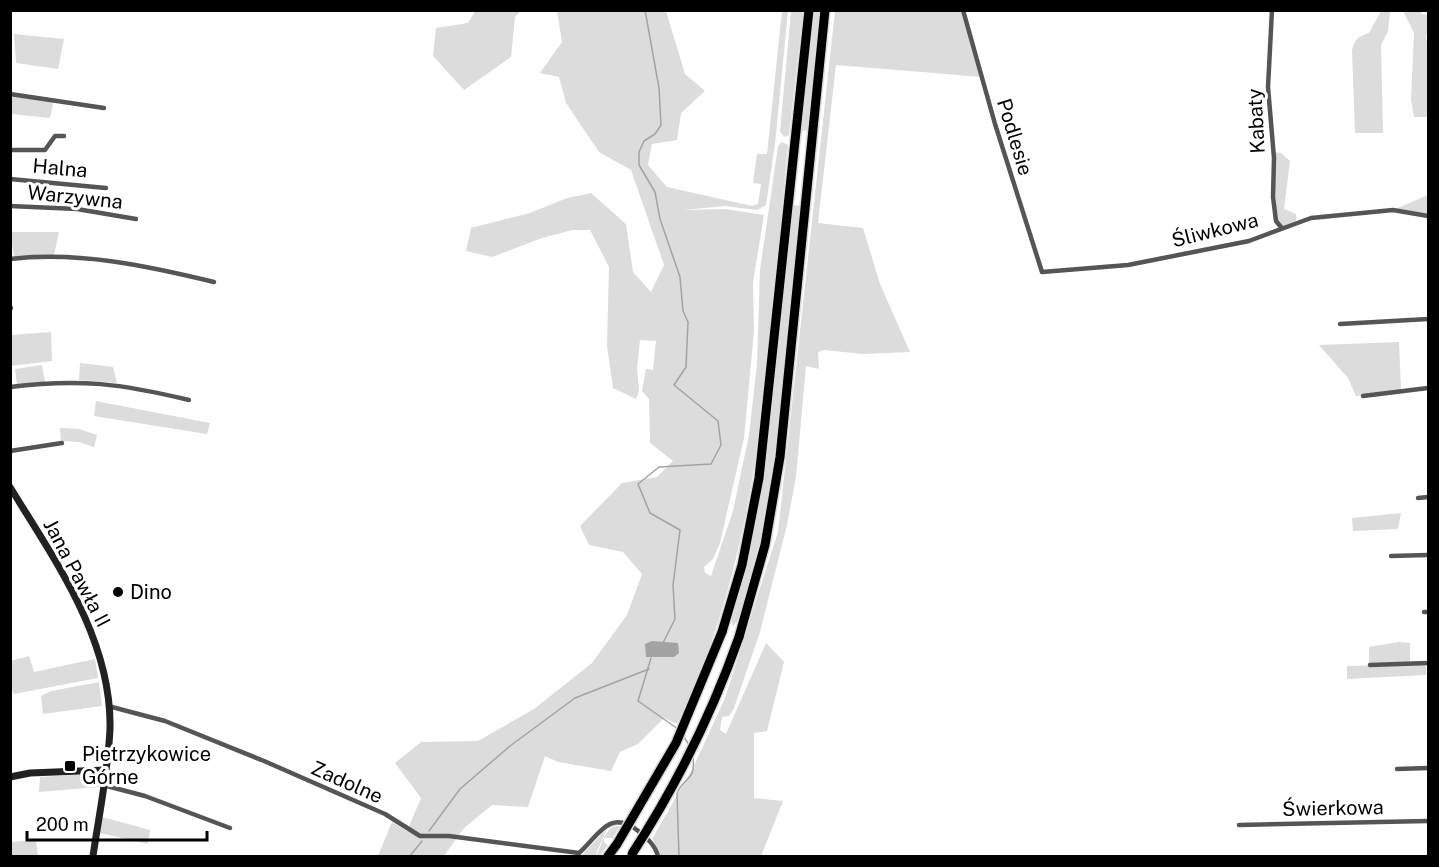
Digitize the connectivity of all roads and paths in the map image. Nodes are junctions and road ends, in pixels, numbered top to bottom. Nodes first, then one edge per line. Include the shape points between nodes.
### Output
1 (809, 10) edge
2 (825, 10) edge
3 (963, 10) edge
4 (1272, 10) edge
5 (10, 94) edge
6 (104, 108) dead end
7 (64, 136) dead end
8 (10, 150) edge
9 (10, 179) edge
10 (106, 188) dead end
11 (10, 206) edge
12 (1428, 216) edge
13 (136, 219) dead end
14 (1281, 227) junction
15 (10, 259) edge
16 (1042, 272) joint
17 (214, 282) dead end
18 (1428, 319) edge
19 (1340, 324) dead end
20 (10, 387) edge
21 (1428, 388) edge
22 (1363, 396) dead end
23 (189, 400) dead end
24 (62, 443) dead end
25 (10, 451) edge
26 (10, 487) edge
27 (1428, 497) edge
28 (1418, 498) dead end
29 (1428, 555) edge
30 (1391, 556) dead end
31 (1428, 663) edge
32 (1370, 665) dead end
33 (108, 706) junction
34 (1428, 768) edge
35 (1397, 769) dead end
36 (105, 770) junction
37 (10, 777) edge
38 (103, 785) junction
39 (1428, 821) edge
40 (1239, 825) dead end
41 (230, 828) dead end
42 (631, 855) edge
43 (93, 856) edge
44 (608, 856) edge
45 (658, 856) edge

1 - 44 highway, bridge via 761,469 742,565 722,632 676,743
2 - 42 highway, bridge via 779,466 765,545 739,637 718,692 687,760
3 - 16 street, Podlesie
4 - 14 street, Kabaty via 1269,87 1273,197 1276,221
5 - 6 street
7 - 8 street via 55,136 45,150
9 - 10 street, Halna
11 - 13 street, Warzywna via 77,209
12 - 14 street, Śliwkowa via 1373,211 1311,218
14 - 16 street, Śliwkowa via 1249,241 1128,265
15 - 17 street via 56,257 127,263
18 - 19 street
20 - 23 street via 82,381
21 - 22 street
24 - 25 street
26 - 33 street, Jana Pawła II via 82,609 98,652
27 - 28 street
29 - 30 street
31 - 32 street
33 - 36 street, Jana Pawła II via 110,729
33 - 45 street, Zadolne via 165,722 264,761 385,814 420,836 449,836 579,853 603,828 621,821 650,841
34 - 35 street
36 - 37 street via 30,772
36 - 38 street, Jana Pawła II
38 - 41 street via 145,796
38 - 43 street, Jana Pawła II
39 - 40 street, Świerkowa

